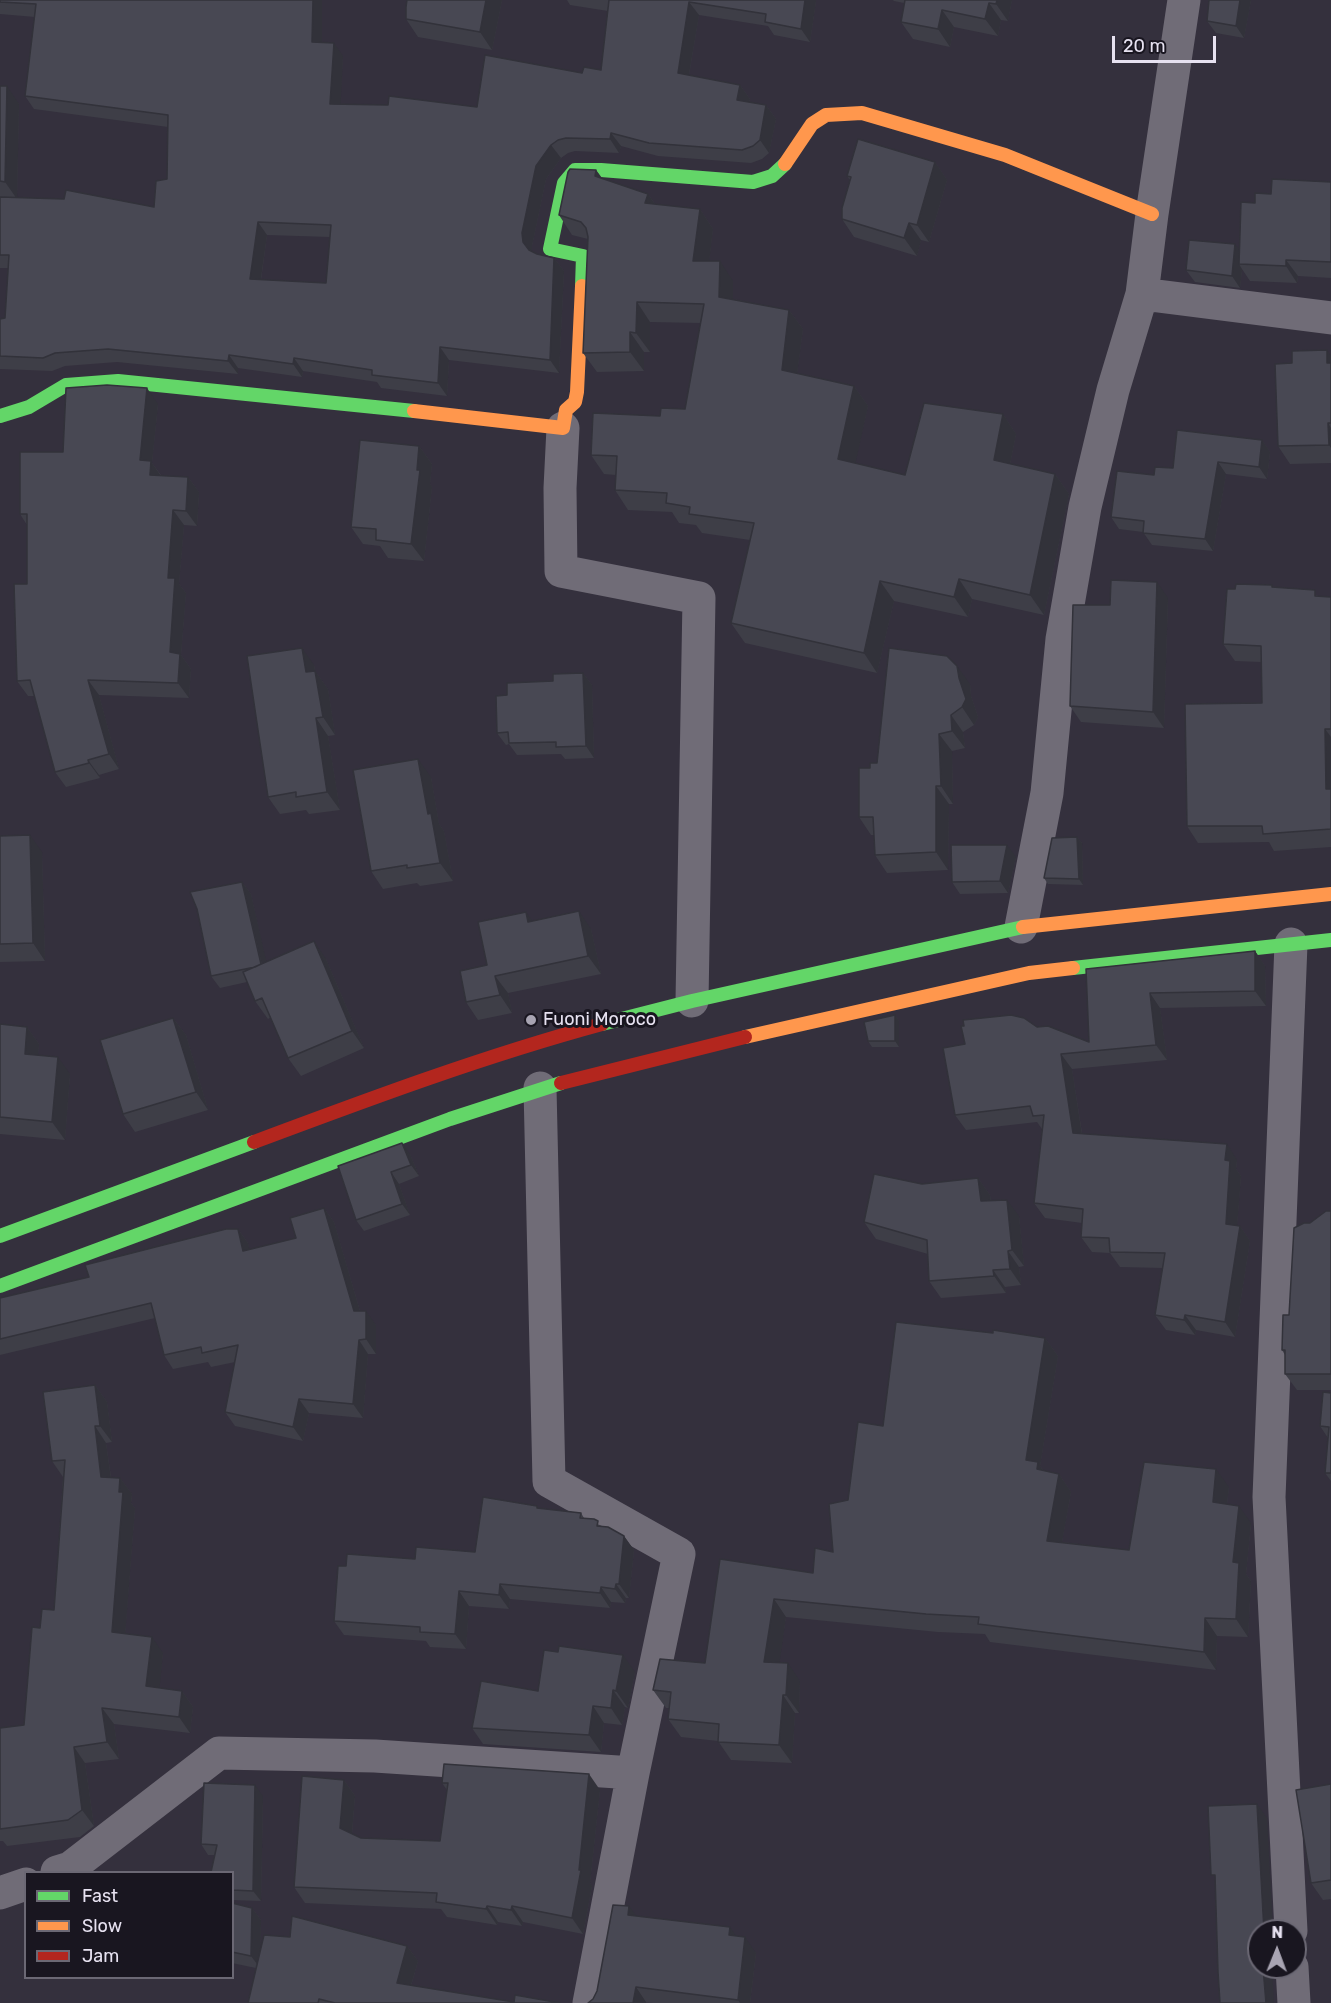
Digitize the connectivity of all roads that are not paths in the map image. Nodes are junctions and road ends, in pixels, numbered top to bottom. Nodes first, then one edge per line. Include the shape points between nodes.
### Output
1 (1184, 0) edge
2 (1152, 214) junction
3 (1142, 294) junction
4 (1331, 318) edge
5 (0, 416) edge
6 (563, 428) junction
7 (1331, 894) edge
8 (1021, 927) junction
9 (1331, 940) edge
10 (1291, 944) junction
11 (692, 1001) junction
12 (540, 1088) junction
13 (0, 1236) edge
14 (0, 1286) edge
15 (633, 1773) junction
16 (60, 1871) edge
17 (24, 1885) edge
18 (0, 1893) edge
19 (1290, 1919) edge
20 (1293, 1979) edge
21 (589, 2003) edge
22 (1294, 2003) edge

1 - 2 street
2 - 3 street
2 - 6 main road via 1005,155 862,113 826,116 812,124 786,163 772,176 753,182 575,170 564,183 550,249 583,256 578,392 575,402 566,410
3 - 4 street
3 - 8 street via 1084,507 1062,639 1047,793
5 - 6 main road via 29,406 66,385 118,381
6 - 11 street via 561,571 699,598
7 - 8 main road
8 - 11 main road
9 - 10 main road
10 - 12 main road via 1029,973 705,1046
10 - 19 street via 1269,1497
11 - 13 main road via 532,1043 438,1074
12 - 14 main road
12 - 15 street via 549,1481 679,1554
15 - 16 street via 375,1756 219,1754 70,1868
15 - 21 street
17 - 18 street
20 - 22 street

